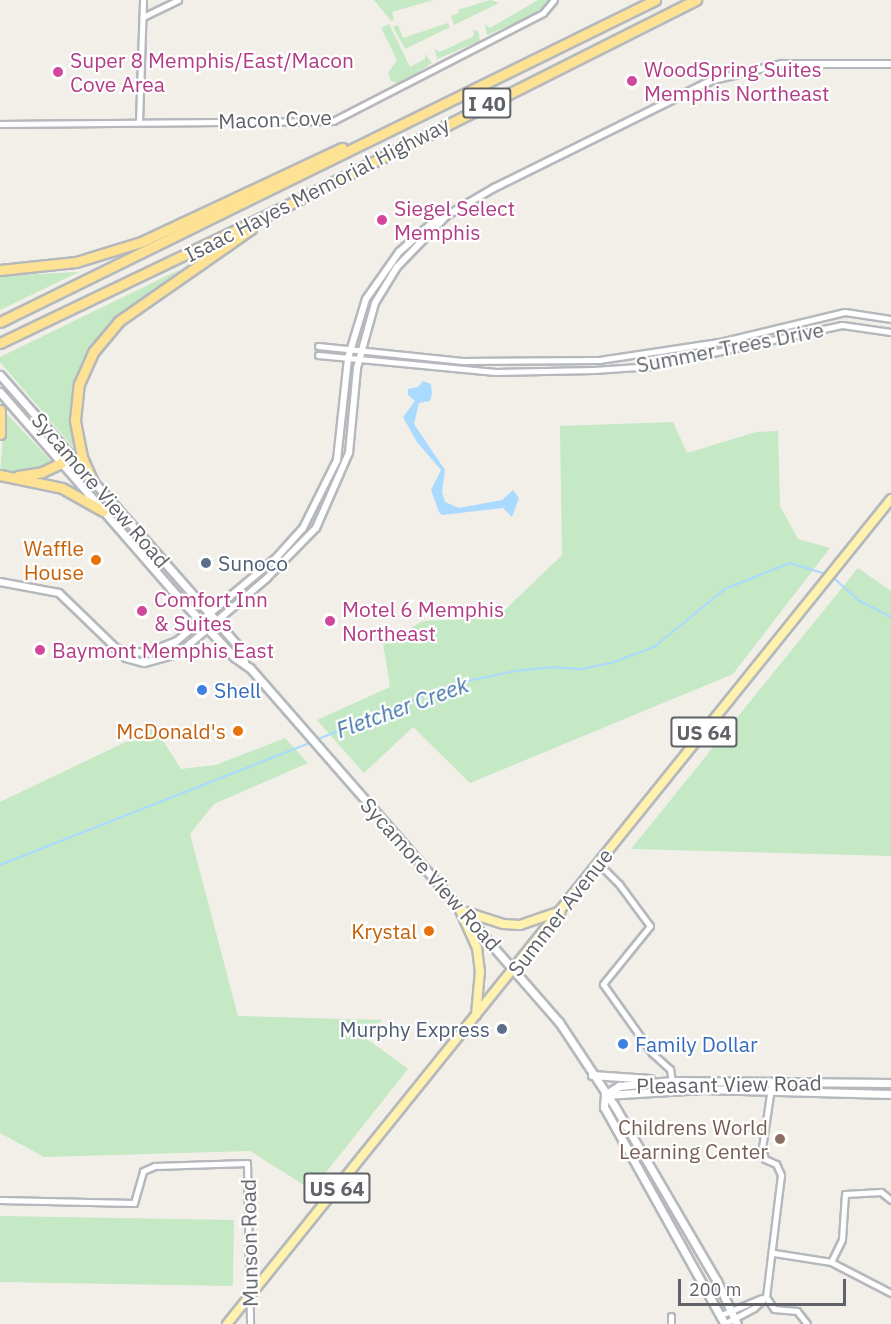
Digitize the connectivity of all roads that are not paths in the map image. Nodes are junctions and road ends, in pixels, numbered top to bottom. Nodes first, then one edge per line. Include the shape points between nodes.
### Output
1 (143, 0) edge
2 (178, 0) edge
3 (554, 0) edge
4 (655, 0) edge
5 (696, 0) edge
6 (143, 17) junction
7 (891, 64) edge
8 (139, 122) junction
9 (0, 124) edge
10 (392, 130) junction
11 (280, 209) junction
12 (446, 216) junction
13 (0, 270) edge
14 (891, 319) edge
15 (0, 322) edge
16 (771, 331) junction
17 (891, 332) edge
18 (773, 340) junction
19 (2, 342) edge
20 (318, 346) dead end
21 (350, 348) junction
22 (361, 350) junction
23 (318, 355) dead end
24 (348, 358) junction
25 (359, 359) junction
26 (0, 375) edge
27 (0, 392) edge
28 (0, 410) edge
29 (0, 434) edge
30 (68, 453) junction
31 (61, 463) junction
32 (0, 476) edge
33 (16, 477) junction
34 (93, 482) junction
35 (891, 499) edge
36 (103, 511) junction
37 (0, 582) edge
38 (210, 614) junction
39 (216, 621) junction
40 (201, 622) junction
41 (209, 628) junction
42 (116, 649) junction
43 (244, 662) junction
44 (598, 864) junction
45 (460, 910) junction
46 (561, 911) junction
47 (516, 969) junction
48 (476, 1015) junction
49 (592, 1075) junction
50 (672, 1081) junction
51 (658, 1082) junction
52 (772, 1082) junction
53 (876, 1083) junction
54 (891, 1083) edge
55 (772, 1092) junction
56 (876, 1094) junction
57 (891, 1094) edge
58 (605, 1095) junction
59 (0, 1200) edge
60 (891, 1200) edge
61 (697, 1248) junction
62 (774, 1253) junction
63 (687, 1254) junction
64 (831, 1262) junction
65 (891, 1293) edge
66 (251, 1295) junction
67 (764, 1297) junction
68 (721, 1315) junction
69 (671, 1316) dead end
70 (735, 1317) edge
71 (227, 1324) edge
72 (250, 1324) edge
73 (671, 1324) edge
74 (725, 1324) edge
75 (807, 1324) edge

1 - 6 street
2 - 6 street
3 - 8 street, Macon Cove via 543,13 333,121
4 - 10 highway, Isaac Hayes Memorial Highway / I 40
5 - 11 highway, Isaac Hayes Memorial Highway / I 40
6 - 8 street
7 - 12 street via 782,64 713,80 494,188
8 - 9 street, Macon Cove
10 - 13 highway via 336,150 141,242 76,262
10 - 15 highway, Isaac Hayes Memorial Highway / I 40
11 - 19 highway, Isaac Hayes Memorial Highway / I 40
11 - 34 highway via 119,321 94,351 80,384 75,420 82,457
12 - 21 street via 417,235 378,278 366,299
12 - 22 street via 385,285 369,318
14 - 16 street, Summer Trees Drive via 844,312
16 - 18 street
16 - 22 street, Summer Trees Drive via 599,360 462,361
17 - 18 street, Summer Trees Drive via 842,325
18 - 25 street, Summer Trees Drive via 652,366 594,370 495,372
20 - 21 street, Summer Trees Drive
21 - 22 street, Summer Trees Drive
21 - 24 street
22 - 25 street
23 - 24 street, Summer Trees Drive
24 - 25 street, Summer Trees Drive
24 - 38 street via 337,460 320,501 303,528 276,558
25 - 39 street via 349,453 329,503 306,540
26 - 30 main road, Sycamore View Road
27 - 31 main road, Sycamore View Road
28 - 29 highway
30 - 31 highway
30 - 34 main road, Sycamore View Road
31 - 33 highway
31 - 36 main road, Sycamore View Road
32 - 33 highway
33 - 36 highway via 62,488
34 - 38 main road, Sycamore View Road
35 - 44 main road, Summer Avenue / US 64
36 - 40 main road, Sycamore View Road
37 - 42 street via 59,593
38 - 39 main road, Sycamore View Road
38 - 40 street
39 - 41 street
39 - 43 main road, Sycamore View Road via 241,649
40 - 41 main road, Sycamore View Road
40 - 42 street via 159,651
41 - 42 street via 178,654 160,661 144,663
41 - 43 main road, Sycamore View Road via 234,657
43 - 45 main road, Sycamore View Road
44 - 46 main road, Summer Avenue / US 64
44 - 50 street via 619,884 650,926 603,984 652,1053 670,1069
45 - 46 main road via 503,924 520,925
45 - 47 main road, Sycamore View Road
45 - 48 main road via 477,948 480,971
46 - 47 main road, Summer Avenue / US 64
47 - 48 main road, Summer Avenue / US 64
47 - 49 main road, Sycamore View Road via 559,1022
48 - 66 main road, Summer Avenue / US 64
49 - 51 main road
49 - 58 main road, Sycamore View Road
50 - 51 main road, Pleasant View Road
50 - 52 main road, Pleasant View Road
51 - 58 main road, Pleasant View Road via 619,1086
52 - 53 main road, Pleasant View Road
52 - 55 street
53 - 54 main road, Pleasant View Road
53 - 56 main road
55 - 56 main road, Pleasant View Road
55 - 58 main road, Pleasant View Road via 703,1089
55 - 62 street via 762,1148 765,1159 776,1164 781,1175
56 - 57 main road, Pleasant View Road
58 - 61 main road, Sycamore View Road
58 - 63 main road, Sycamore View Road via 604,1107
59 - 66 street, Munson Road via 134,1203 143,1171 155,1166 247,1163
60 - 64 street via 881,1192 845,1194 842,1239
61 - 63 main road
61 - 70 main road, Sycamore View Road
62 - 64 street
62 - 67 street
63 - 68 main road, Sycamore View Road
64 - 65 street
66 - 71 main road, Summer Avenue / US 64
66 - 72 street, Munson Road
67 - 70 street via 761,1303
67 - 75 street via 774,1309 797,1311
68 - 70 street
68 - 74 main road, Sycamore View Road
69 - 73 street
70 - 74 street

